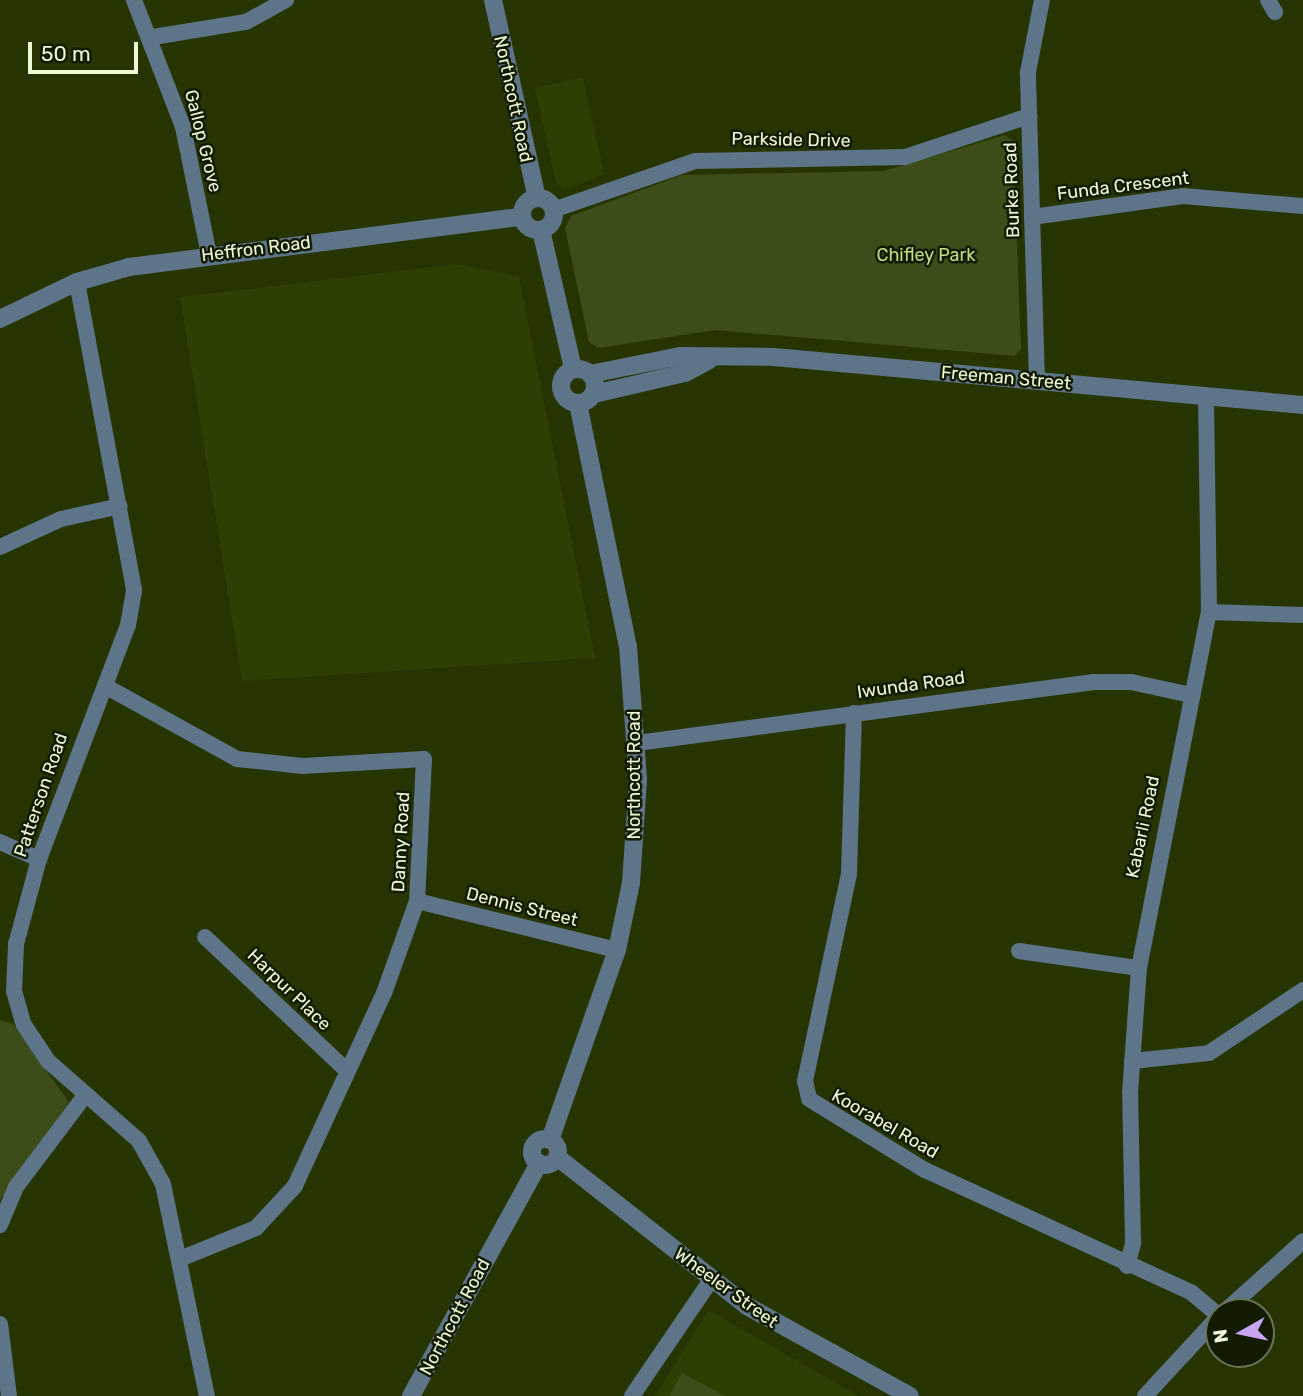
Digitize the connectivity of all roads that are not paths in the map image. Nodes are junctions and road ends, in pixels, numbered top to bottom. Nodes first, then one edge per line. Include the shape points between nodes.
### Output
1 (134, 0) edge
2 (286, 0) edge
3 (493, 0) edge
4 (1042, 0) edge
5 (153, 37) junction
6 (1029, 116) junction
7 (537, 198) junction
8 (1303, 206) edge
9 (553, 210) junction
10 (522, 217) junction
11 (1032, 217) junction
12 (541, 230) junction
13 (209, 255) junction
14 (77, 282) junction
15 (0, 319) edge
16 (709, 360) junction
17 (581, 372) junction
18 (1037, 381) junction
19 (1206, 397) junction
20 (586, 399) junction
21 (1303, 405) edge
22 (120, 506) junction
23 (0, 547) edge
24 (1209, 612) junction
25 (1303, 615) edge
26 (105, 686) junction
27 (1191, 695) junction
28 (854, 713) junction
29 (637, 743) junction
30 (0, 842) edge
31 (39, 859) junction
32 (417, 901) junction
33 (205, 937) dead end
34 (617, 950) junction
35 (1019, 951) dead end
36 (1139, 968) junction
37 (1303, 990) edge
38 (17, 1009) junction
39 (0, 1010) edge
40 (1132, 1061) junction
41 (346, 1071) junction
42 (86, 1094) junction
43 (550, 1140) junction
44 (557, 1157) junction
45 (539, 1163) junction
46 (0, 1225) edge
47 (1303, 1241) edge
48 (182, 1258) junction
49 (1127, 1266) junction
50 (711, 1280) junction
51 (1240, 1298) edge
52 (1205, 1304) edge
53 (0, 1324) edge
54 (1205, 1331) edge
55 (9, 1396) edge
56 (207, 1396) edge
57 (411, 1396) edge
58 (632, 1396) edge
59 (910, 1396) edge
60 (1144, 1396) edge

1 - 5 street, Gallop Grove
2 - 5 street via 246,22
3 - 7 street, Northcott Road
4 - 6 street, Burke Road via 1030,54
5 - 13 street, Gallop Grove via 183,127
6 - 9 street, Parkside Drive via 905,157 695,161
6 - 11 street, Burke Road
7 - 9 street
7 - 10 street via 525,204
8 - 11 street, Funda Crescent via 1183,196
9 - 12 street via 551,223
10 - 12 street
10 - 13 street, Heffron Road
11 - 18 street, Burke Road
12 - 17 street
13 - 14 street, Heffron Road
14 - 15 street, Heffron Road
14 - 22 street, Patterson Road
16 - 17 street, Freeman Street via 681,356
16 - 18 street, Freeman Street via 774,357
16 - 20 street, Freeman Street via 685,373
17 - 20 street
17 - 20 street via 561,389
18 - 19 street, Freeman Street
19 - 21 street, Freeman Street
19 - 24 street, Kabarli Road
20 - 29 street, Northcott Road via 628,648
22 - 23 street via 61,519
22 - 26 street, Patterson Road via 134,591
24 - 25 street
24 - 27 street, Kabarli Road
26 - 31 street, Patterson Road via 83,729
26 - 32 street, Danny Road via 237,759 303,765 424,759
27 - 28 street, Iwunda Road via 1130,682 1094,682
27 - 36 street, Kabarli Road
28 - 29 street, Iwunda Road
28 - 49 street, Koorabel Road via 848,884 806,1081 809,1099 1003,1211
29 - 34 street, Northcott Road via 631,883
30 - 31 street
31 - 38 street, Patterson Road via 13,967
32 - 34 street, Dennis Street
32 - 41 street, Danny Road
33 - 41 street, Harpur Place
34 - 43 street, Northcott Road
35 - 36 street
36 - 40 street, Kabarli Road
37 - 40 street via 1209,1053
38 - 39 street
38 - 42 street, Patterson Road via 48,1061
40 - 49 street, Kabarli Road via 1133,1243
41 - 48 street, Danny Road via 286,1202 236,1240
42 - 46 street via 16,1187
42 - 48 street, Patterson Road via 139,1141 174,1212
43 - 44 street
43 - 45 street, Northcott Road via 535,1144
44 - 45 street
44 - 50 street, Wheeler Street
45 - 57 street, Northcott Road
47 - 51 street
48 - 56 street, Patterson Road
49 - 52 street, Koorabel Road via 1192,1293
50 - 58 street
50 - 59 street, Wheeler Street via 814,1347
53 - 55 street
54 - 60 street

